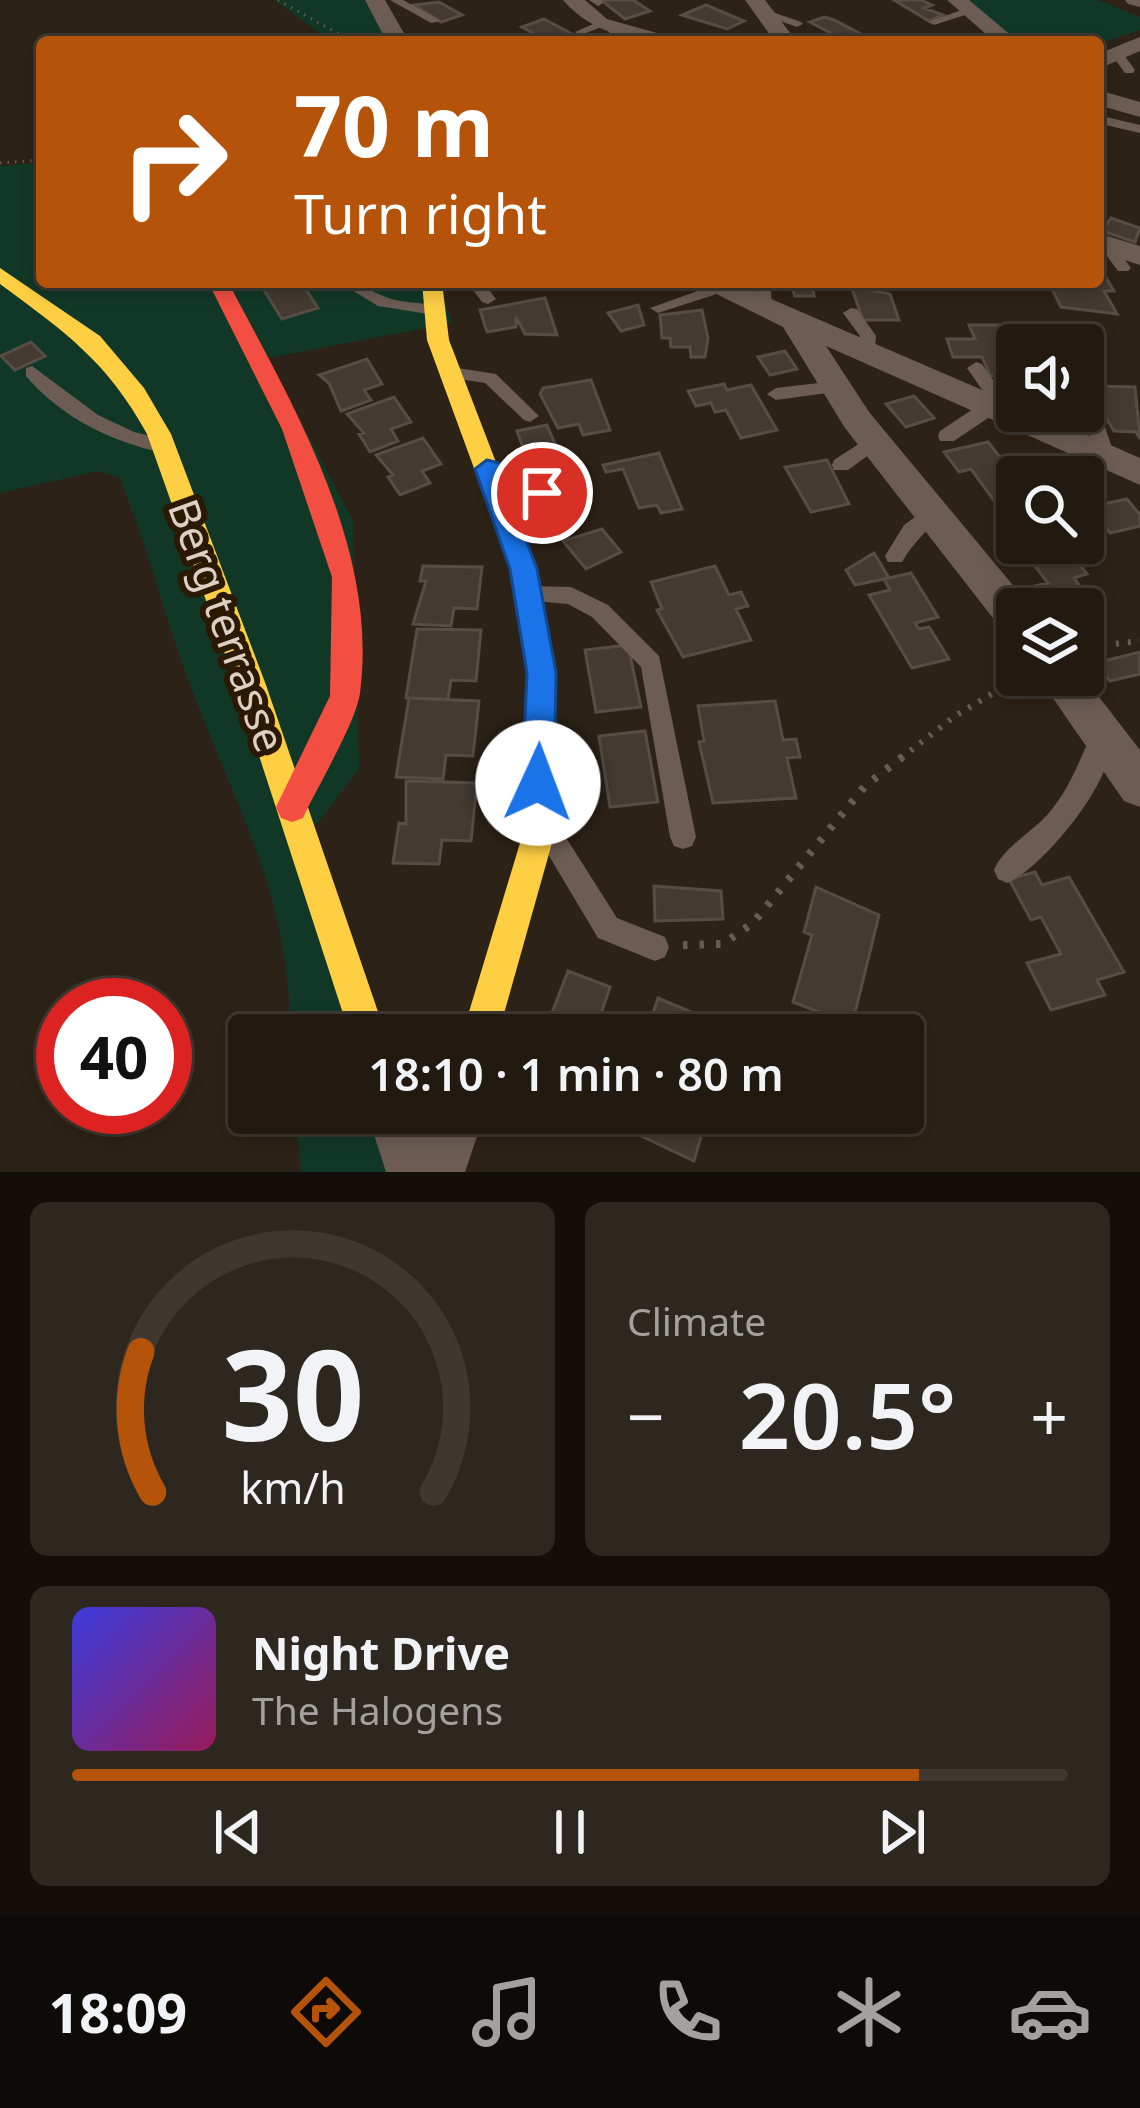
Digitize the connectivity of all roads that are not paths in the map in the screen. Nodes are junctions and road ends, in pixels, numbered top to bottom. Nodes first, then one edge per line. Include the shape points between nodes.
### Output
1 (376, 0) edge
2 (395, 0) edge
3 (573, 0) edge
4 (963, 5) edge
5 (435, 22) dead end
6 (601, 22) edge
7 (934, 22) dead end
8 (398, 36) edge
9 (655, 36) edge
10 (1001, 36) edge
11 (1140, 43) edge
12 (1114, 62) edge
13 (1104, 99) edge
14 (1140, 110) edge
15 (1106, 121) dead end
16 (1140, 128) edge
17 (0, 274) edge
18 (221, 288) edge
19 (357, 288) edge
20 (480, 288) edge
21 (433, 296) edge
22 (748, 296) edge
23 (488, 299) dead end
24 (658, 308) dead end
25 (851, 313) dead end
26 (868, 353) junction
27 (976, 368) dead end
28 (32, 372) dead end
29 (451, 373) junction
30 (836, 387) junction
31 (776, 394) dead end
32 (991, 407) junction
33 (530, 416) dead end
34 (947, 436) dead end
35 (874, 441) junction
36 (164, 446) junction
37 (841, 465) dead end
38 (487, 469) junction
39 (1140, 472) edge
40 (932, 512) junction
41 (568, 514) dead end
42 (895, 556) dead end
43 (1002, 588) edge
44 (528, 594) junction
45 (1079, 696) edge
46 (1102, 734) junction
47 (1140, 786) edge
48 (292, 807) junction
49 (537, 820) junction
50 (683, 837) dead end
51 (1006, 870) dead end
52 (655, 947) road end
53 (361, 1014) edge
54 (486, 1014) edge
55 (415, 1134) edge
56 (438, 1158) edge

1 - 8 street
2 - 5 lane
3 - 6 street
4 - 7 lane
4 - 10 street
6 - 9 street
11 - 12 street
13 - 14 street
15 - 16 lane
17 - 36 street, Berg terrasse via 31,290 109,361
18 - 48 street via 294,429 345,577 345,696
19 - 21 lane via 384,302
20 - 23 lane
21 - 29 street
22 - 24 lane
22 - 26 street
22 - 30 street
25 - 26 lane via 868,336
26 - 32 street
27 - 32 lane via 994,394
28 - 36 lane via 54,397 140,442
29 - 33 lane via 490,378
29 - 38 street
30 - 31 lane
30 - 35 street
32 - 34 lane
32 - 39 street via 1101,442
35 - 37 lane
35 - 40 street
36 - 48 street, Berg terrasse
38 - 41 lane via 518,476
38 - 44 street
40 - 42 lane
40 - 43 street
44 - 49 street via 541,673
44 - 50 lane via 572,596 600,610 651,663
45 - 46 street
46 - 47 street
46 - 51 lane via 1095,766 1072,802 1043,841
48 - 53 street, Berg terrasse
49 - 52 lane via 608,928
49 - 54 street
55 - 56 street

